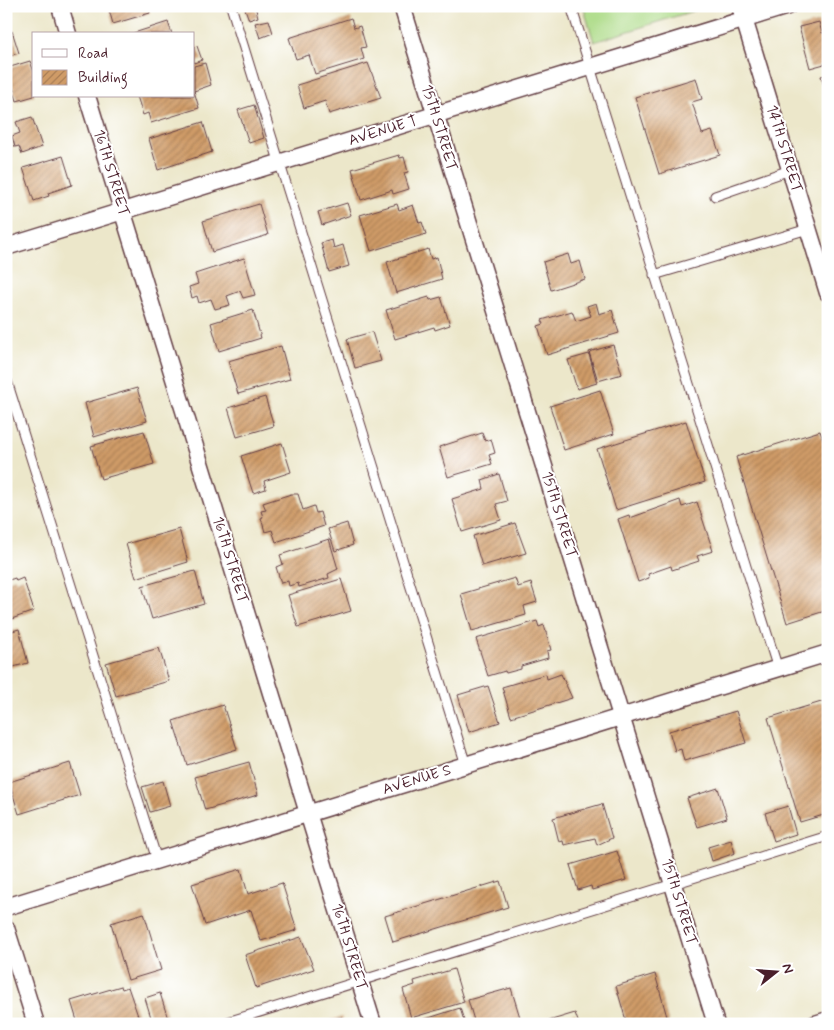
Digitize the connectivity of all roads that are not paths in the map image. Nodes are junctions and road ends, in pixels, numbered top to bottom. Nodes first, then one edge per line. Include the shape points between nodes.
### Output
1 (60, 6) edge
2 (232, 6) edge
3 (402, 6) edge
4 (571, 6) edge
5 (788, 6) edge
6 (742, 13) edge
7 (67, 32) edge
8 (589, 67) junction
9 (88, 98) edge
10 (435, 115) junction
11 (280, 163) junction
12 (790, 170) junction
13 (715, 196) dead end
14 (123, 212) junction
15 (808, 228) junction
16 (6, 247) edge
17 (654, 275) junction
18 (828, 292) edge
19 (6, 378) edge
20 (828, 653) edge
21 (778, 669) junction
22 (622, 717) junction
23 (466, 765) junction
24 (308, 814) junction
25 (828, 836) edge
26 (157, 860) junction
27 (673, 883) junction
28 (6, 907) edge
29 (6, 928) edge
30 (359, 979) junction
31 (828, 1020) edge
32 (36, 1024) edge
33 (221, 1024) edge
34 (373, 1024) edge
35 (716, 1024) edge
36 (815, 1024) edge

1 - 7 street
2 - 11 lane
3 - 10 street, 15TH STREET
4 - 8 lane
5 - 6 street, AVENUE T
6 - 8 street, AVENUE T
6 - 12 street, 14TH STREET
8 - 10 street, AVENUE T
8 - 17 lane
9 - 14 street, 16TH STREET
10 - 11 street, AVENUE T
10 - 22 street, 15TH STREET
11 - 14 street, AVENUE T
11 - 23 lane
12 - 13 lane
12 - 15 street, 14TH STREET
14 - 16 street, AVENUE T
14 - 24 street, 16TH STREET
15 - 17 lane
15 - 18 street, 14TH STREET
17 - 21 lane
19 - 26 lane
20 - 21 street, AVENUE S
21 - 22 street, AVENUE S
22 - 23 street, AVENUE S
22 - 27 street, 15TH STREET
23 - 24 street, AVENUE S
24 - 26 street, AVENUE S
24 - 30 street, 16TH STREET
25 - 27 lane
26 - 28 street, AVENUE S
27 - 30 lane
27 - 35 street, 15TH STREET
29 - 32 street
30 - 33 lane
30 - 34 street, 16TH STREET
31 - 36 street

